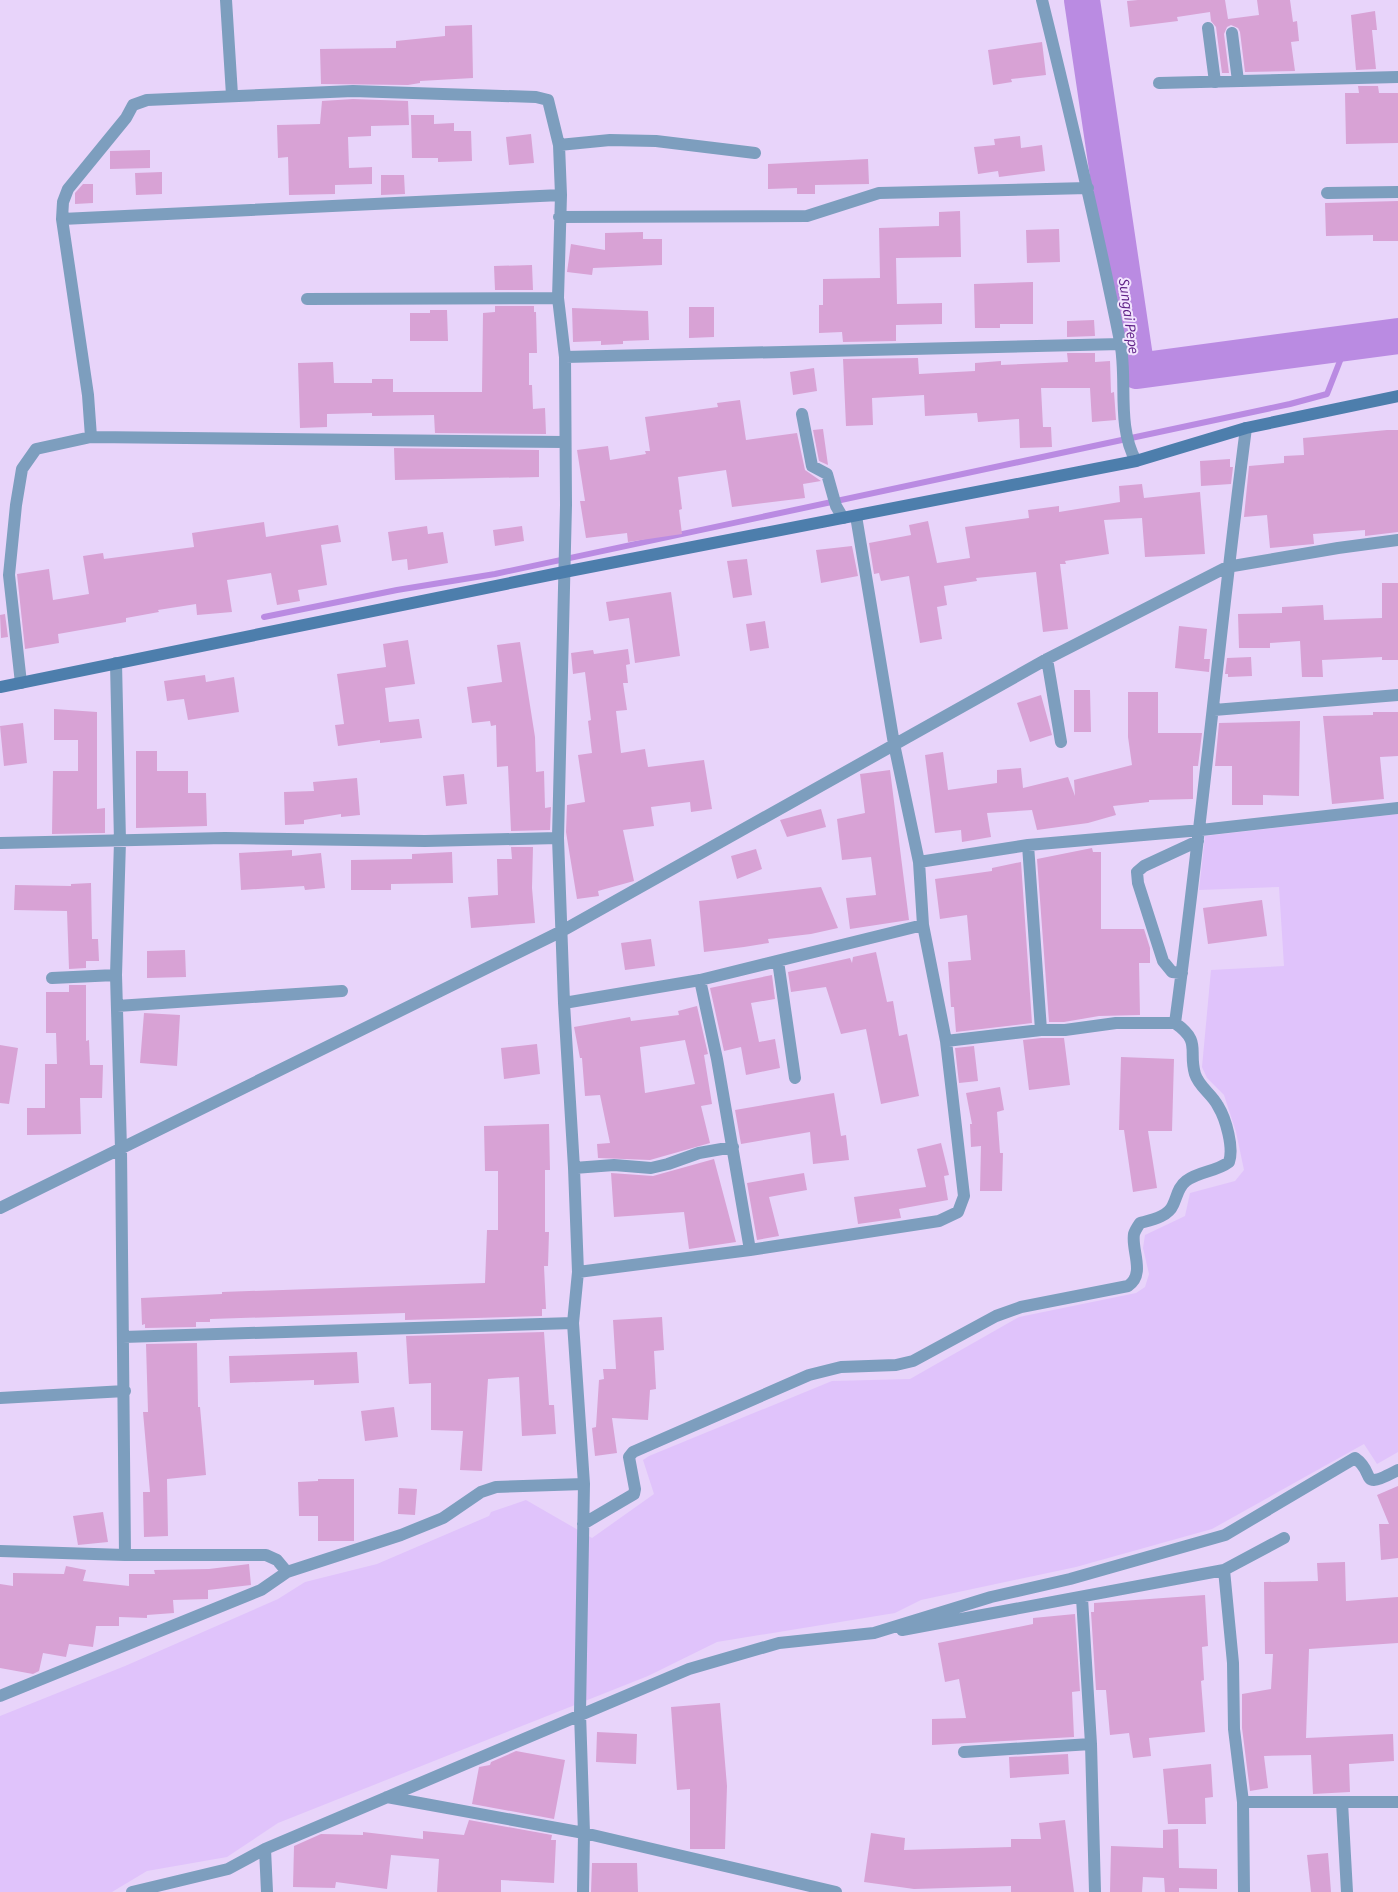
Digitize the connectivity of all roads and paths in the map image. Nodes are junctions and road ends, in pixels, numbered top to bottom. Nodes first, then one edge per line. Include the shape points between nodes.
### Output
1 (226, 0) edge
2 (1042, 0) edge
3 (1208, 28) dead end
4 (1232, 33) dead end
5 (1398, 77) edge
6 (1238, 81) junction
7 (1215, 82) junction
8 (1159, 83) dead end
9 (232, 95) junction
10 (559, 145) junction
11 (755, 154) dead end
12 (1088, 188) junction
13 (1398, 192) edge
14 (1327, 193) dead end
15 (561, 195) junction
16 (559, 217) junction
17 (62, 219) junction
18 (558, 298) junction
19 (307, 299) dead end
20 (1121, 344) junction
21 (565, 357) junction
22 (1398, 396) edge
23 (802, 414) dead end
24 (1246, 428) junction
25 (91, 437) junction
26 (564, 442) junction
27 (1134, 457) junction
28 (856, 516) junction
29 (843, 518) junction
30 (1398, 540) edge
31 (1227, 567) junction
32 (564, 572) junction
33 (1047, 659) junction
34 (116, 663) junction
35 (21, 683) junction
36 (0, 687) edge
37 (1398, 695) edge
38 (1214, 710) junction
39 (1061, 742) dead end
40 (894, 744) junction
41 (1398, 808) edge
42 (1200, 835) junction
43 (558, 838) junction
44 (120, 840) junction
45 (0, 843) edge
46 (1028, 845) junction
47 (919, 862) junction
48 (923, 925) junction
49 (562, 931) junction
50 (778, 961) junction
51 (1182, 973) junction
52 (116, 974) junction
53 (52, 978) dead end
54 (700, 980) junction
55 (342, 991) dead end
56 (564, 1003) junction
57 (117, 1006) junction
58 (1175, 1023) junction
59 (1041, 1030) junction
60 (946, 1041) junction
61 (796, 1078) dead end
62 (733, 1147) junction
63 (121, 1149) junction
64 (574, 1168) junction
65 (0, 1208) edge
66 (750, 1250) junction
67 (578, 1272) junction
68 (573, 1323) junction
69 (123, 1337) junction
70 (124, 1391) junction
71 (0, 1398) edge
72 (1398, 1470) edge
73 (584, 1484) junction
74 (583, 1524) junction
75 (1284, 1538) dead end
76 (0, 1551) edge
77 (125, 1555) junction
78 (1224, 1570) junction
79 (287, 1572) junction
80 (1082, 1598) junction
81 (874, 1633) junction
82 (0, 1696) edge
83 (580, 1713) junction
84 (1091, 1744) junction
85 (964, 1752) dead end
86 (387, 1797) junction
87 (1243, 1802) junction
88 (1342, 1802) junction
89 (1398, 1802) edge
90 (584, 1833) junction
91 (264, 1849) junction
92 (132, 1892) edge
93 (267, 1892) edge
94 (583, 1892) edge
95 (836, 1892) edge
96 (1095, 1892) edge
97 (1244, 1892) edge
98 (1346, 1892) edge

1 - 9 street
2 - 12 street
3 - 7 street
4 - 6 street
5 - 6 street
6 - 7 street
7 - 8 street
9 - 10 street via 353,91 536,97 548,100
9 - 17 street via 147,100 133,105 68,189
10 - 11 street via 610,140 656,141
10 - 15 street
12 - 16 street via 879,193 807,216
12 - 20 street
13 - 14 street
15 - 16 street
15 - 17 street
16 - 18 street
17 - 25 street via 88,395
18 - 19 street
18 - 21 street
20 - 21 street
20 - 27 street via 1125,426
21 - 26 street
22 - 24 main road
23 - 29 street via 812,466 827,474
24 - 27 main road
24 - 31 street
25 - 26 street
25 - 35 street via 36,449 22,469 9,574
26 - 32 street
27 - 28 main road
28 - 29 main road
28 - 40 street
29 - 32 main road
30 - 31 street
31 - 33 street
31 - 38 street
32 - 34 main road
32 - 43 street
33 - 39 street
33 - 40 street
34 - 35 main road
34 - 44 street
35 - 36 main road
37 - 38 street
38 - 42 street
40 - 47 street
40 - 49 street
41 - 42 street
42 - 46 street
42 - 51 street
42 - 51 street via 1137,872 1163,961 1172,972
43 - 44 street
43 - 49 street
44 - 45 street
44 - 52 street
46 - 47 street
46 - 59 street
47 - 48 street
48 - 50 street
48 - 60 street
49 - 56 street
49 - 63 street
50 - 54 street
50 - 61 street
51 - 58 street
52 - 53 street
52 - 57 street
54 - 56 street
54 - 62 street
55 - 57 street
56 - 64 street
57 - 63 street
58 - 59 street via 1116,1022 1065,1030
58 - 74 street via 1187,1031 1194,1046 1195,1073 1218,1106 1227,1131 1230,1158 1222,1167 1195,1175 1184,1183 1173,1207 1165,1215 1140,1223 1134,1234 1137,1261 1133,1283 1122,1288 1021,1307 996,1316 913,1361 896,1365 841,1367 808,1375 633,1452 629,1457 634,1494
59 - 60 street
60 - 66 street via 964,1196 958,1212 940,1221
62 - 64 street via 698,1153 651,1168
62 - 66 street
63 - 65 street
63 - 69 street
64 - 67 street
66 - 67 street
67 - 68 street
68 - 69 street
68 - 73 street
69 - 70 street
70 - 71 street
70 - 77 street
72 - 81 street via 1373,1480 1367,1477 1360,1461 1355,1458 1225,1535 1070,1579 991,1597
73 - 74 street
73 - 79 street via 496,1487 481,1492 443,1518
74 - 83 street
75 - 78 street
76 - 77 street
77 - 79 street via 266,1555 277,1560
78 - 80 street
78 - 87 street via 1233,1663 1234,1729
79 - 82 street via 261,1590
80 - 81 street via 922,1628
80 - 84 street
81 - 83 street via 779,1643 689,1669
83 - 86 street
83 - 90 street
84 - 85 street
84 - 96 street
86 - 90 street
86 - 91 street
87 - 88 street
87 - 97 street
88 - 89 street
88 - 98 street
90 - 94 street
90 - 95 street
91 - 92 street via 228,1869
91 - 93 street

